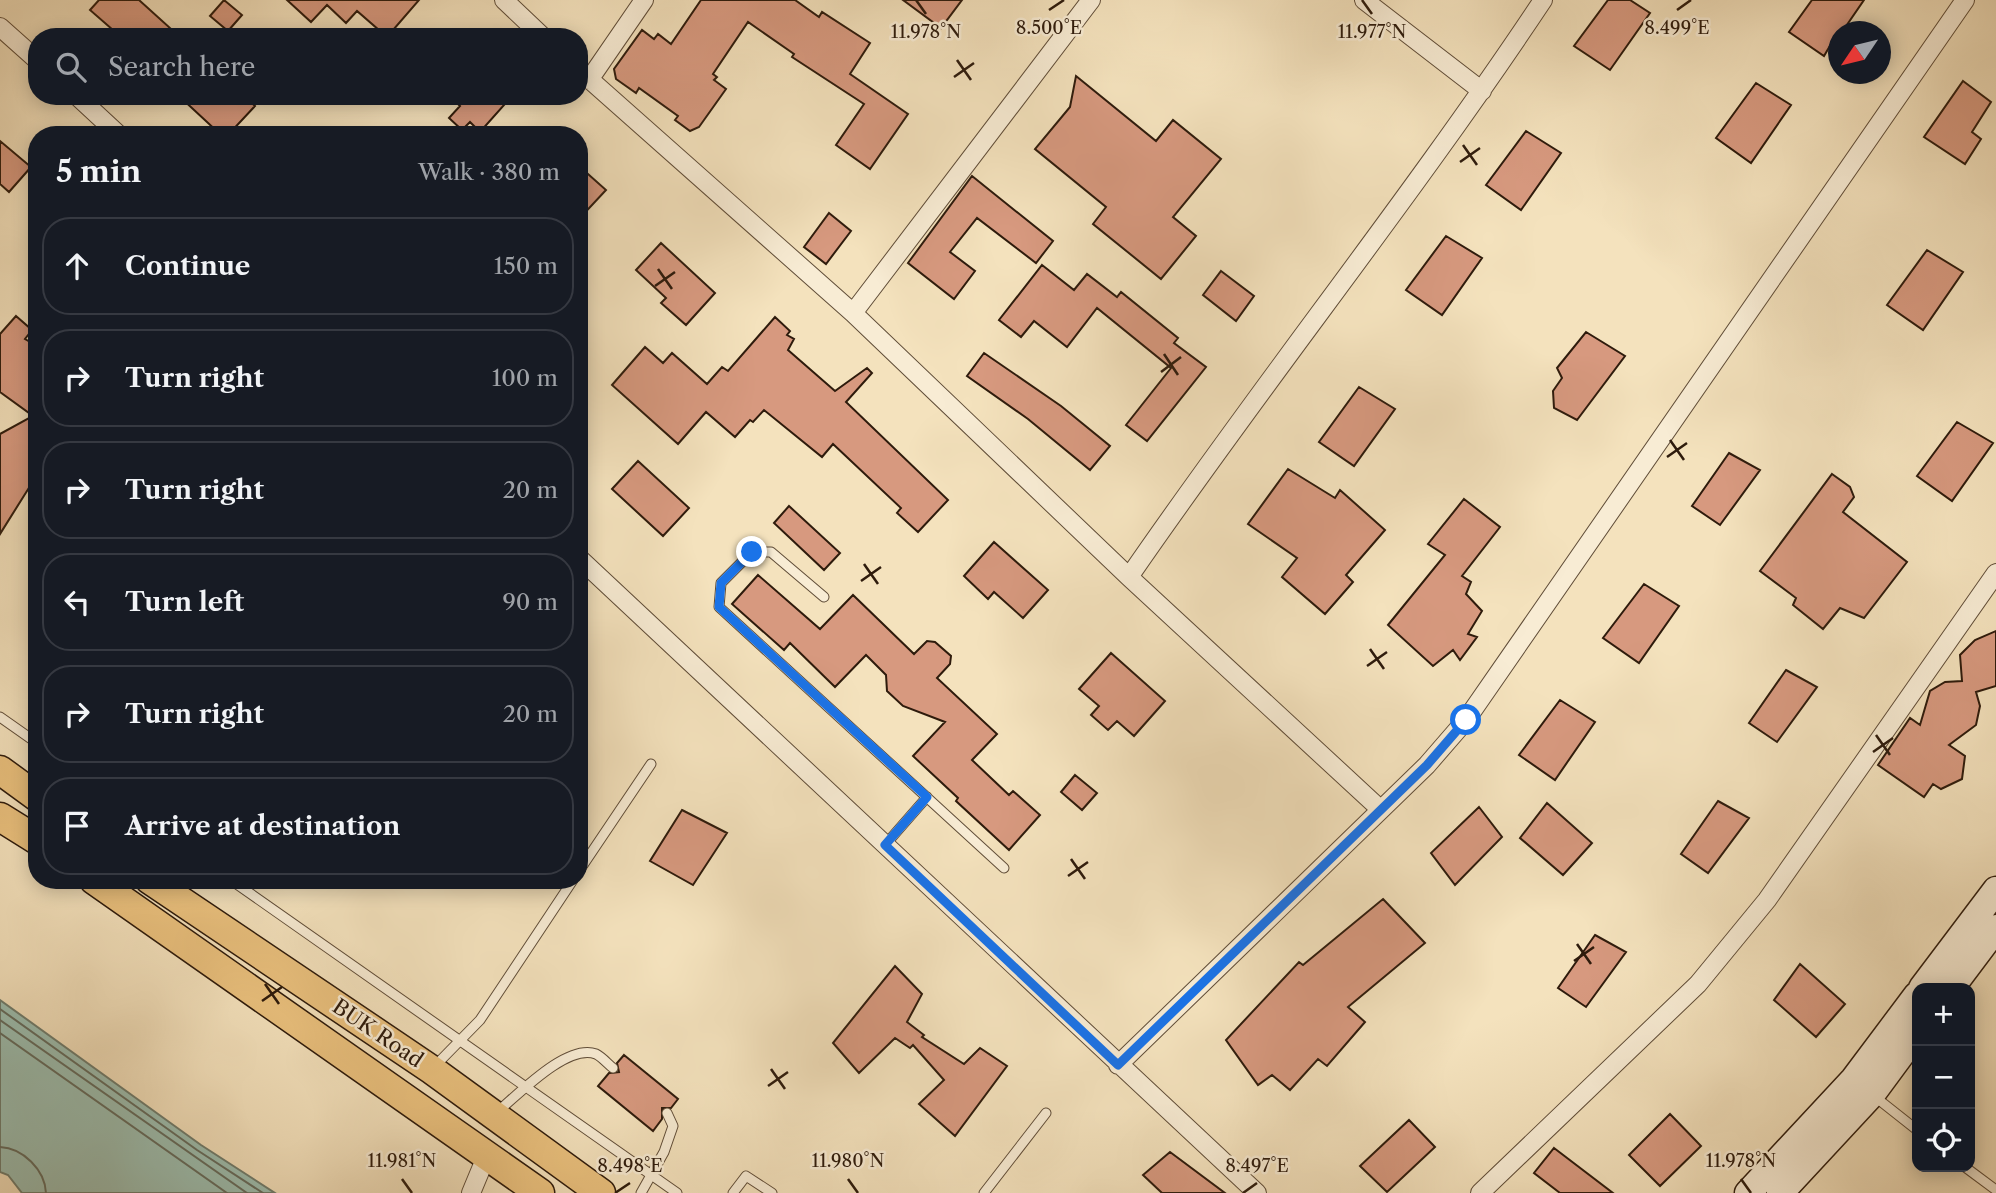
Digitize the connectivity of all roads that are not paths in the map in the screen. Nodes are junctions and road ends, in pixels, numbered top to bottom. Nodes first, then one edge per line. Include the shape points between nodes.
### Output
1 (504, 0) edge
2 (644, 0) edge
3 (1091, 0) edge
4 (1364, 0) edge
5 (1543, 0) edge
6 (1965, 0) edge
7 (0, 27) edge
8 (534, 28) edge
9 (28, 52) edge
10 (588, 70) edge
11 (588, 79) edge
12 (1482, 91) junction
13 (87, 105) edge
14 (109, 126) edge
15 (853, 313) junction
16 (588, 566) edge
17 (1996, 573) edge
18 (1129, 577) junction
19 (824, 597) dead end
20 (0, 717) edge
21 (28, 737) edge
22 (651, 764) dead end
23 (0, 770) edge
24 (28, 790) edge
25 (927, 797) junction
26 (1380, 809) junction
27 (0, 817) edge
28 (28, 834) edge
29 (885, 845) junction
30 (588, 858) edge
31 (1004, 868) dead end
32 (107, 889) edge
33 (165, 889) edge
34 (244, 889) edge
35 (567, 889) edge
36 (1996, 890) edge
37 (1996, 928) edge
38 (1926, 983) edge
39 (1955, 983) edge
40 (1912, 1004) edge
41 (460, 1038) junction
42 (1912, 1038) edge
43 (1118, 1065) junction
44 (613, 1068) dead end
45 (432, 1070) junction
46 (528, 1087) junction
47 (1863, 1087) junction
48 (667, 1113) dead end
49 (1046, 1113) dead end
50 (493, 1116) junction
51 (1912, 1126) edge
52 (486, 1157) junction
53 (1972, 1172) edge
54 (650, 1177) junction
55 (1996, 1190) edge
56 (471, 1193) edge
57 (540, 1193) edge
58 (601, 1193) edge
59 (641, 1193) edge
60 (677, 1193) edge
61 (733, 1193) edge
62 (772, 1193) edge
63 (984, 1193) edge
64 (1257, 1193) edge
65 (1480, 1193) edge
66 (1748, 1193) edge
67 (1780, 1193) edge

1 - 8 street
2 - 10 street
3 - 15 street
4 - 12 street
5 - 12 street
6 - 26 street via 1466,720
7 - 9 street
11 - 15 street
12 - 18 street
13 - 14 street
15 - 18 street
16 - 29 street
17 - 65 street via 1766,900 1698,985
18 - 26 street
19 - 25 lane via 771,552 752,552 721,583 719,607
20 - 21 lane
22 - 30 lane
23 - 24 main road
25 - 29 lane
25 - 31 lane
26 - 43 street
27 - 28 main road
29 - 43 street
32 - 52 main road, BUK Road
33 - 45 main road, BUK Road
34 - 41 lane
35 - 41 lane via 480,1020
36 - 38 main road
37 - 39 main road
40 - 47 main road
41 - 45 lane
41 - 46 lane
42 - 47 main road
43 - 64 street
44 - 46 lane via 596,1054 577,1053
45 - 50 main road, BUK Road
46 - 50 lane
46 - 54 lane
47 - 51 lane
47 - 66 main road
47 - 67 main road
48 - 54 lane via 673,1126
49 - 63 lane
50 - 58 main road, BUK Road
52 - 56 street
52 - 57 main road, BUK Road
53 - 55 lane
54 - 59 lane
54 - 60 lane
61 - 62 lane via 746,1176

